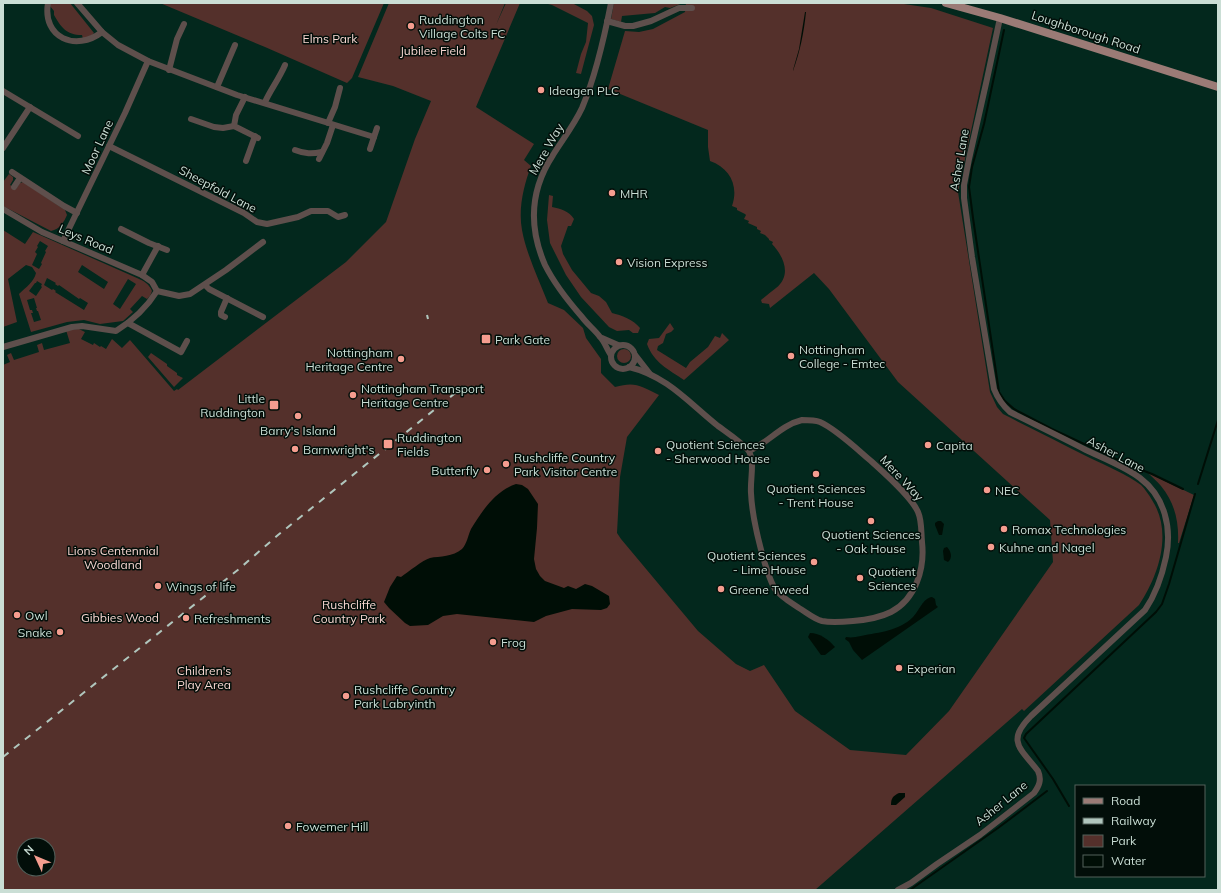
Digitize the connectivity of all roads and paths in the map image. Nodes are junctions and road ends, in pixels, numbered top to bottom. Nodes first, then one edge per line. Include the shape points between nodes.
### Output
1 (48, 3) edge
2 (77, 3) edge
3 (611, 3) edge
4 (946, 3) edge
5 (692, 8) dead end
6 (1000, 18) junction
7 (607, 21) junction
8 (184, 24) dead end
9 (102, 32) junction
10 (235, 44) dead end
11 (148, 61) junction
12 (285, 66) dead end
13 (169, 70) junction
14 (217, 87) junction
15 (1218, 87) edge
16 (340, 88) dead end
17 (3, 91) edge
18 (245, 97) junction
19 (265, 102) junction
20 (30, 107) junction
21 (203, 115) dead end
22 (191, 119) dead end
23 (201, 123) junction
24 (330, 124) junction
25 (234, 126) junction
26 (254, 126) dead end
27 (377, 128) dead end
28 (78, 136) dead end
29 (254, 136) junction
30 (374, 137) junction
31 (109, 146) junction
32 (3, 148) edge
33 (370, 149) dead end
34 (295, 150) dead end
35 (322, 152) junction
36 (319, 159) dead end
37 (246, 160) dead end
38 (12, 172) dead end
39 (20, 178) junction
40 (14, 187) dead end
41 (3, 209) edge
42 (77, 213) junction
43 (345, 216) dead end
44 (121, 229) dead end
45 (63, 241) junction
46 (263, 242) dead end
47 (158, 246) junction
48 (167, 250) dead end
49 (142, 275) junction
50 (205, 285) junction
51 (157, 291) junction
52 (227, 298) junction
53 (225, 317) dead end
54 (263, 317) dead end
55 (128, 323) junction
56 (602, 338) junction
57 (187, 341) dead end
58 (618, 345) junction
59 (3, 347) edge
60 (611, 355) junction
61 (636, 356) junction
62 (630, 367) junction
63 (650, 374) junction
64 (749, 451) junction
65 (898, 890) edge

1 - 9 street via 49,24 61,37 82,41 95,38
2 - 9 street
3 - 7 street, Mere Way
4 - 6 main road, Loughborough Road
5 - 7 street via 679,8 634,26
6 - 15 main road, Loughborough Road
6 - 65 street, Asher Lane via 964,185 972,257 994,389 1001,404 1010,412 1122,468 1146,483 1161,503 1166,517 1167,551 1156,590 1145,610 1019,730 1019,747 1040,775 1034,793 980,835
7 - 56 street, Mere Way via 592,83 577,118 542,175 533,212 535,236 546,266 570,302
8 - 13 street via 177,39
9 - 11 street via 118,45
10 - 14 street
11 - 13 street
11 - 31 street, Moor Lane
12 - 19 street
13 - 14 street
14 - 18 street
16 - 24 street
17 - 20 street
18 - 19 street
18 - 25 street
19 - 24 street
20 - 28 street
20 - 32 street
21 - 23 street
22 - 23 street
23 - 25 street via 223,128
24 - 30 street
24 - 35 street via 327,143
25 - 29 street
26 - 29 street
27 - 30 street
29 - 37 street
30 - 33 street
31 - 42 street, Moor Lane
31 - 43 street, Sheepfold Lane via 244,213 257,222 273,223 311,211 328,211
34 - 35 street via 304,154
35 - 36 street
38 - 39 street
39 - 40 street
39 - 42 street
41 - 45 street, Leys Road
42 - 45 street, Moor Lane
44 - 47 street
45 - 49 street, Leys Road
46 - 50 street
47 - 48 street
47 - 49 street
49 - 51 street, Leys Road via 152,282
50 - 51 street via 190,294 179,296
50 - 52 street
51 - 55 street
52 - 53 street via 221,312
52 - 54 street
55 - 57 street via 181,352
55 - 59 street via 116,331 72,326
56 - 58 street, Mere Way
56 - 60 street, Mere Way
58 - 60 street
58 - 61 street via 628,345
60 - 62 street via 611,360 617,367
61 - 62 street
61 - 63 street
62 - 63 street
63 - 64 street via 681,394
64 - 64 street, Mere Way via 787,425 802,420 813,420 830,428 886,474 914,505 921,524 923,546 918,580 911,594 899,607 876,617 861,620 822,621 780,595 770,580 756,532 751,504

